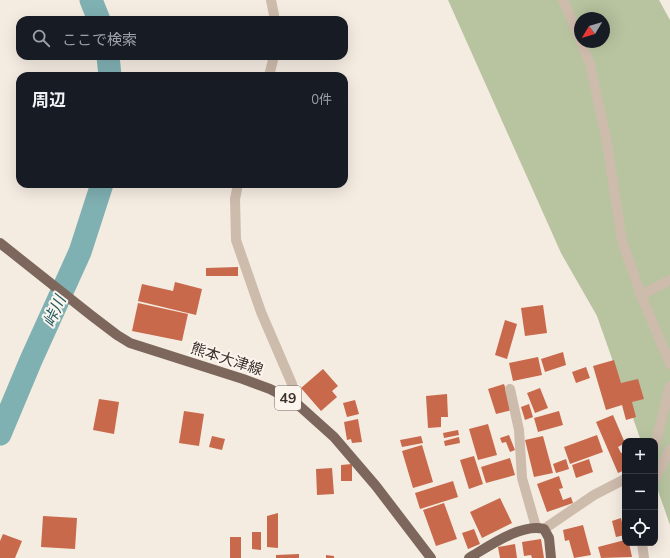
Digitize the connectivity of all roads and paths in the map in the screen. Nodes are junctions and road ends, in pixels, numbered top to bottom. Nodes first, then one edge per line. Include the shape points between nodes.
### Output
1 (271, 0) edge
2 (563, 0) edge
3 (274, 16) edge
4 (574, 25) edge
5 (583, 48) edge
6 (273, 60) edge
7 (270, 72) edge
8 (237, 188) edge
9 (0, 243) edge
10 (670, 280) edge
11 (641, 295) junction
12 (670, 364) edge
13 (670, 386) edge
14 (510, 389) dead end
15 (295, 402) junction
16 (657, 438) edge
17 (670, 449) edge
18 (658, 474) edge
19 (622, 480) edge
20 (540, 528) junction
21 (642, 546) edge
22 (431, 558) edge
23 (468, 558) edge
24 (551, 558) edge
25 (644, 558) edge

1 - 3 street
2 - 4 street
5 - 11 street via 590,64 607,143 622,241
6 - 7 street
8 - 15 street via 236,240 261,312 292,384
9 - 15 main road, 熊本大津線 / 49 via 130,343 243,379
10 - 11 street
11 - 12 street
13 - 16 street
14 - 20 street via 519,430 522,478
15 - 22 main road, 熊本大津線 / 49 via 334,437 376,486
17 - 18 street
19 - 20 street
20 - 23 main road via 506,536
20 - 24 main road via 549,538
21 - 25 street

